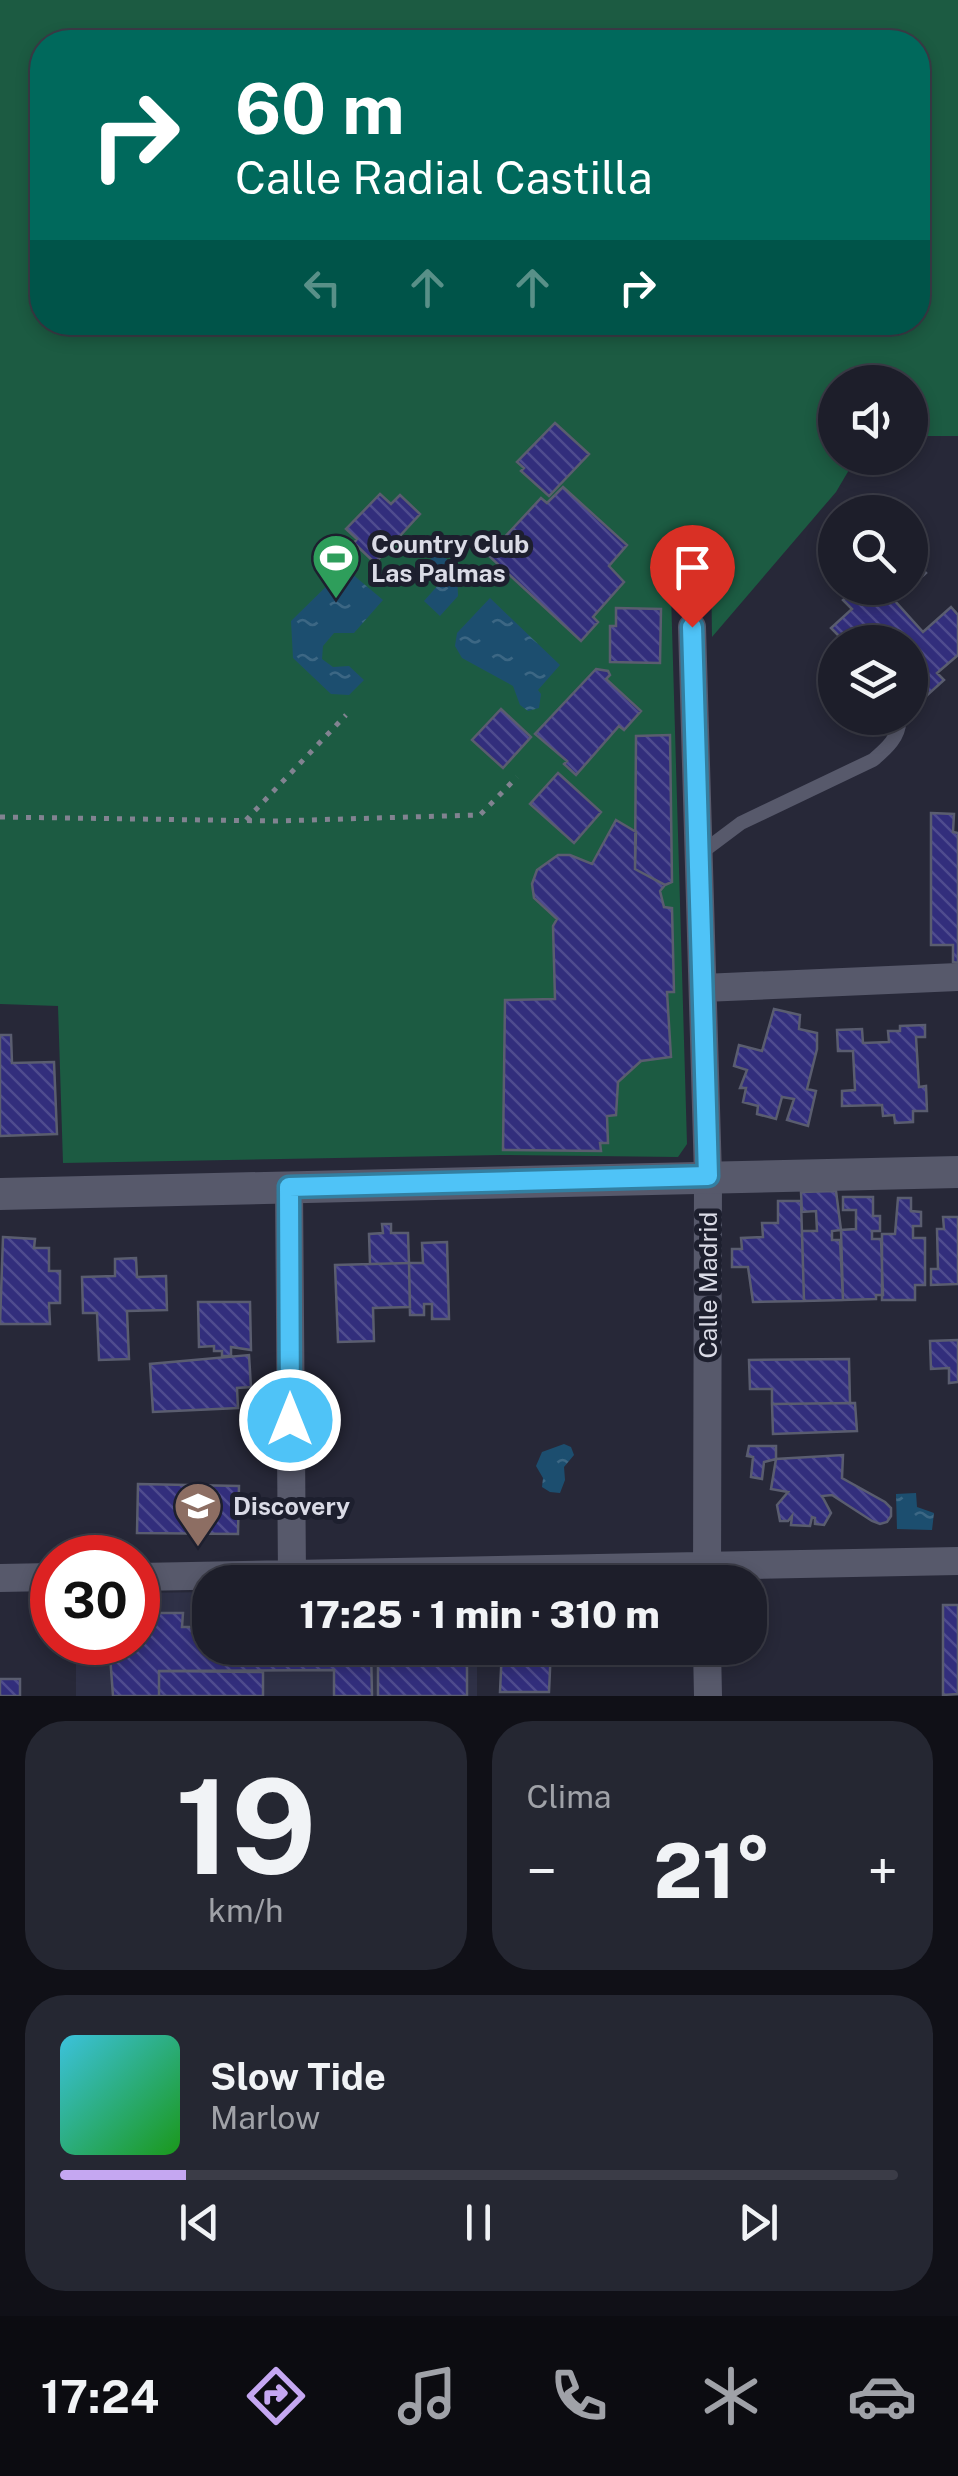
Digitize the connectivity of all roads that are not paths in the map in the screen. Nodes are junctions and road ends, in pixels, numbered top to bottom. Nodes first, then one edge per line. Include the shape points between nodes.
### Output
1 (692, 627) dead end
2 (895, 735) edge
3 (700, 854) junction
4 (958, 978) edge
5 (702, 988) junction
6 (958, 1172) edge
7 (708, 1176) junction
8 (289, 1187) junction
9 (0, 1194) edge
10 (958, 1561) edge
11 (292, 1565) edge
12 (707, 1565) edge
13 (767, 1572) edge
14 (160, 1577) edge
15 (192, 1577) edge
16 (0, 1578) edge
17 (30, 1578) edge
18 (708, 1665) edge
19 (708, 1696) edge

1 - 3 street, Calle Madrid
2 - 3 lane via 873,760 741,823
3 - 5 street, Calle Madrid
4 - 5 street
5 - 7 street, Calle Madrid
6 - 7 street
7 - 8 street
7 - 12 street, Calle Madrid
8 - 9 street
8 - 11 street
10 - 13 street
14 - 15 street
16 - 17 street
18 - 19 street

